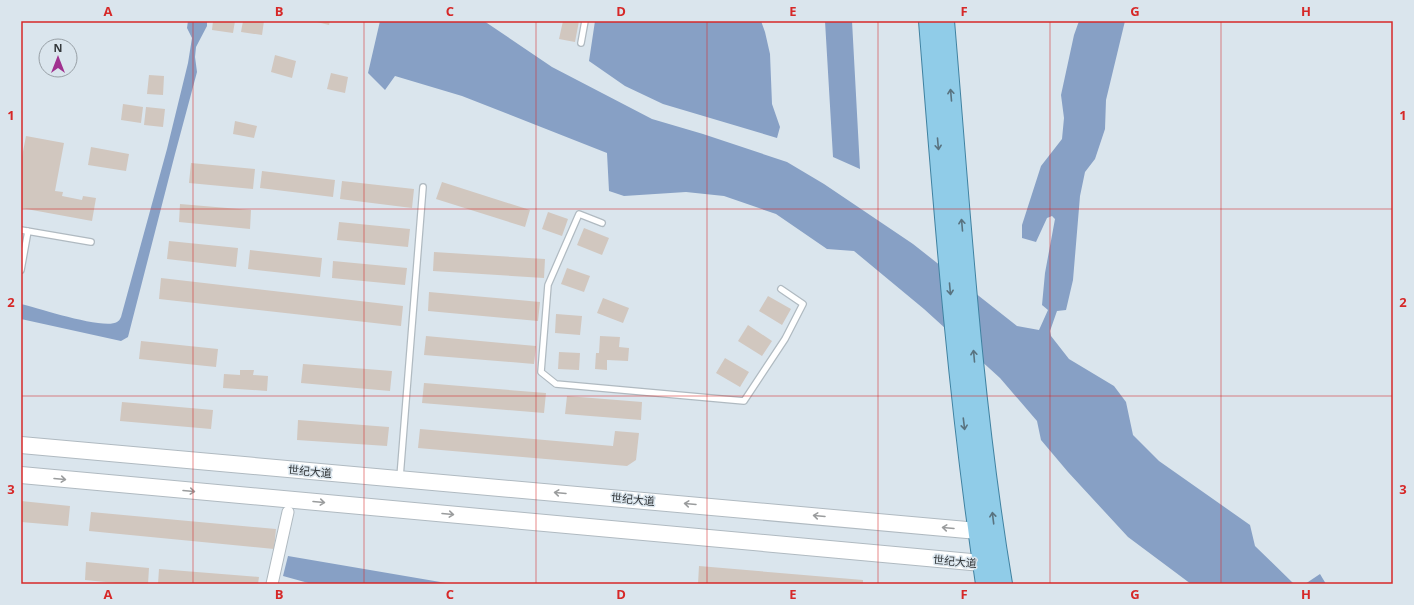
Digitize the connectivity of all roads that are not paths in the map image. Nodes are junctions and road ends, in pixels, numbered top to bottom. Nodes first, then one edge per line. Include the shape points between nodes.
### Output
1 (585, 21) edge
2 (928, 21) edge
3 (945, 21) edge
4 (581, 43) dead end
5 (423, 187) dead end
6 (602, 223) dead end
7 (21, 230) edge
8 (28, 231) junction
9 (91, 242) dead end
10 (21, 270) edge
11 (781, 289) dead end
12 (21, 445) edge
13 (21, 475) edge
14 (400, 479) junction
15 (288, 512) dead end
16 (978, 531) junction
17 (996, 545) junction
18 (982, 563) junction
19 (272, 584) edge
20 (985, 584) edge
21 (1003, 584) edge

1 - 4 lane
2 -> 16 main road via 959,385
17 -> 3 main road via 977,395
5 - 14 lane
6 - 11 lane via 579,214 548,285 541,372 556,384 744,401 803,304
7 - 8 lane
8 - 9 lane
8 - 10 lane
12 - 14 main road, 世纪大道
13 -> 18 main road, 世纪大道
16 -> 14 main road, 世纪大道
15 - 19 street
16 - 17 main road
16 - 18 main road
17 - 18 main road, 世纪大道
17 - 21 main road
18 - 20 main road

